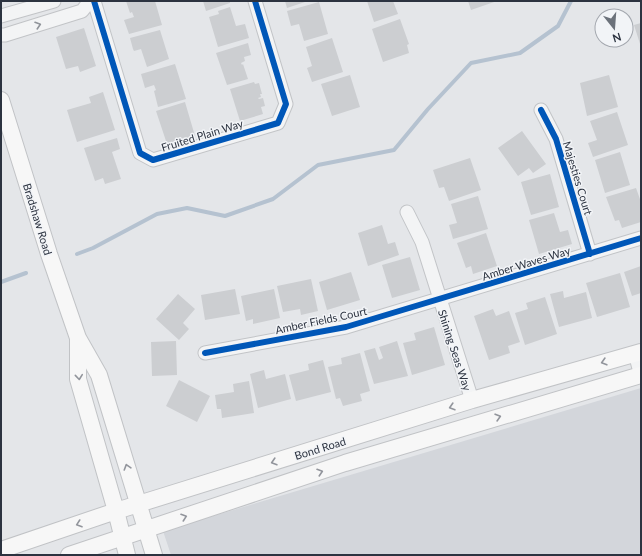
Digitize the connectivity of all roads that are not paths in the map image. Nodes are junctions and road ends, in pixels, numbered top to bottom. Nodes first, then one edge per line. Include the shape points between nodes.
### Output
1 (54, 1) edge
2 (90, 1) edge
3 (94, 1) edge
4 (255, 1) edge
5 (1, 16) edge
6 (1, 35) edge
7 (1, 100) edge
8 (541, 110) dead end
9 (407, 212) dead end
10 (641, 238) edge
11 (590, 254) junction
12 (439, 299) junction
13 (78, 338) junction
14 (205, 353) dead end
15 (638, 353) edge
16 (641, 376) edge
17 (472, 400) junction
18 (138, 504) junction
19 (116, 511) junction
20 (147, 530) junction
21 (122, 538) junction
22 (1, 550) edge
23 (69, 555) edge
24 (127, 555) edge
25 (154, 555) edge

1 - 5 street
6 -> 2 street via 82,11
3 - 4 street, Fruited Plain Way via 140,153 153,160 278,122 286,104
7 - 13 main road, Bradshaw Road
8 - 11 street, Majesties Court via 556,139
9 - 12 street, Shining Seas Way via 422,242
10 - 11 street, Amber Waves Way
11 - 12 street, Amber Waves Way
12 - 14 street, Amber Fields Court via 346,327
12 - 17 street, Shining Seas Way
18 -> 13 main road, Bradshaw Road via 98,375
13 -> 19 main road, Bradshaw Road via 78,379
15 - 16 street
15 -> 17 main road, Bond Road
20 -> 16 main road, Bond Road via 375,454
17 -> 18 main road, Bond Road
18 - 19 main road, Bond Road
18 - 20 main road, Bradshaw Road
19 - 21 main road, Bradshaw Road
19 -> 22 main road, Bond Road
20 - 21 main road, Bond Road
20 - 25 main road, Bradshaw Road
21 - 23 main road, Bond Road
21 - 24 main road, Bradshaw Road

